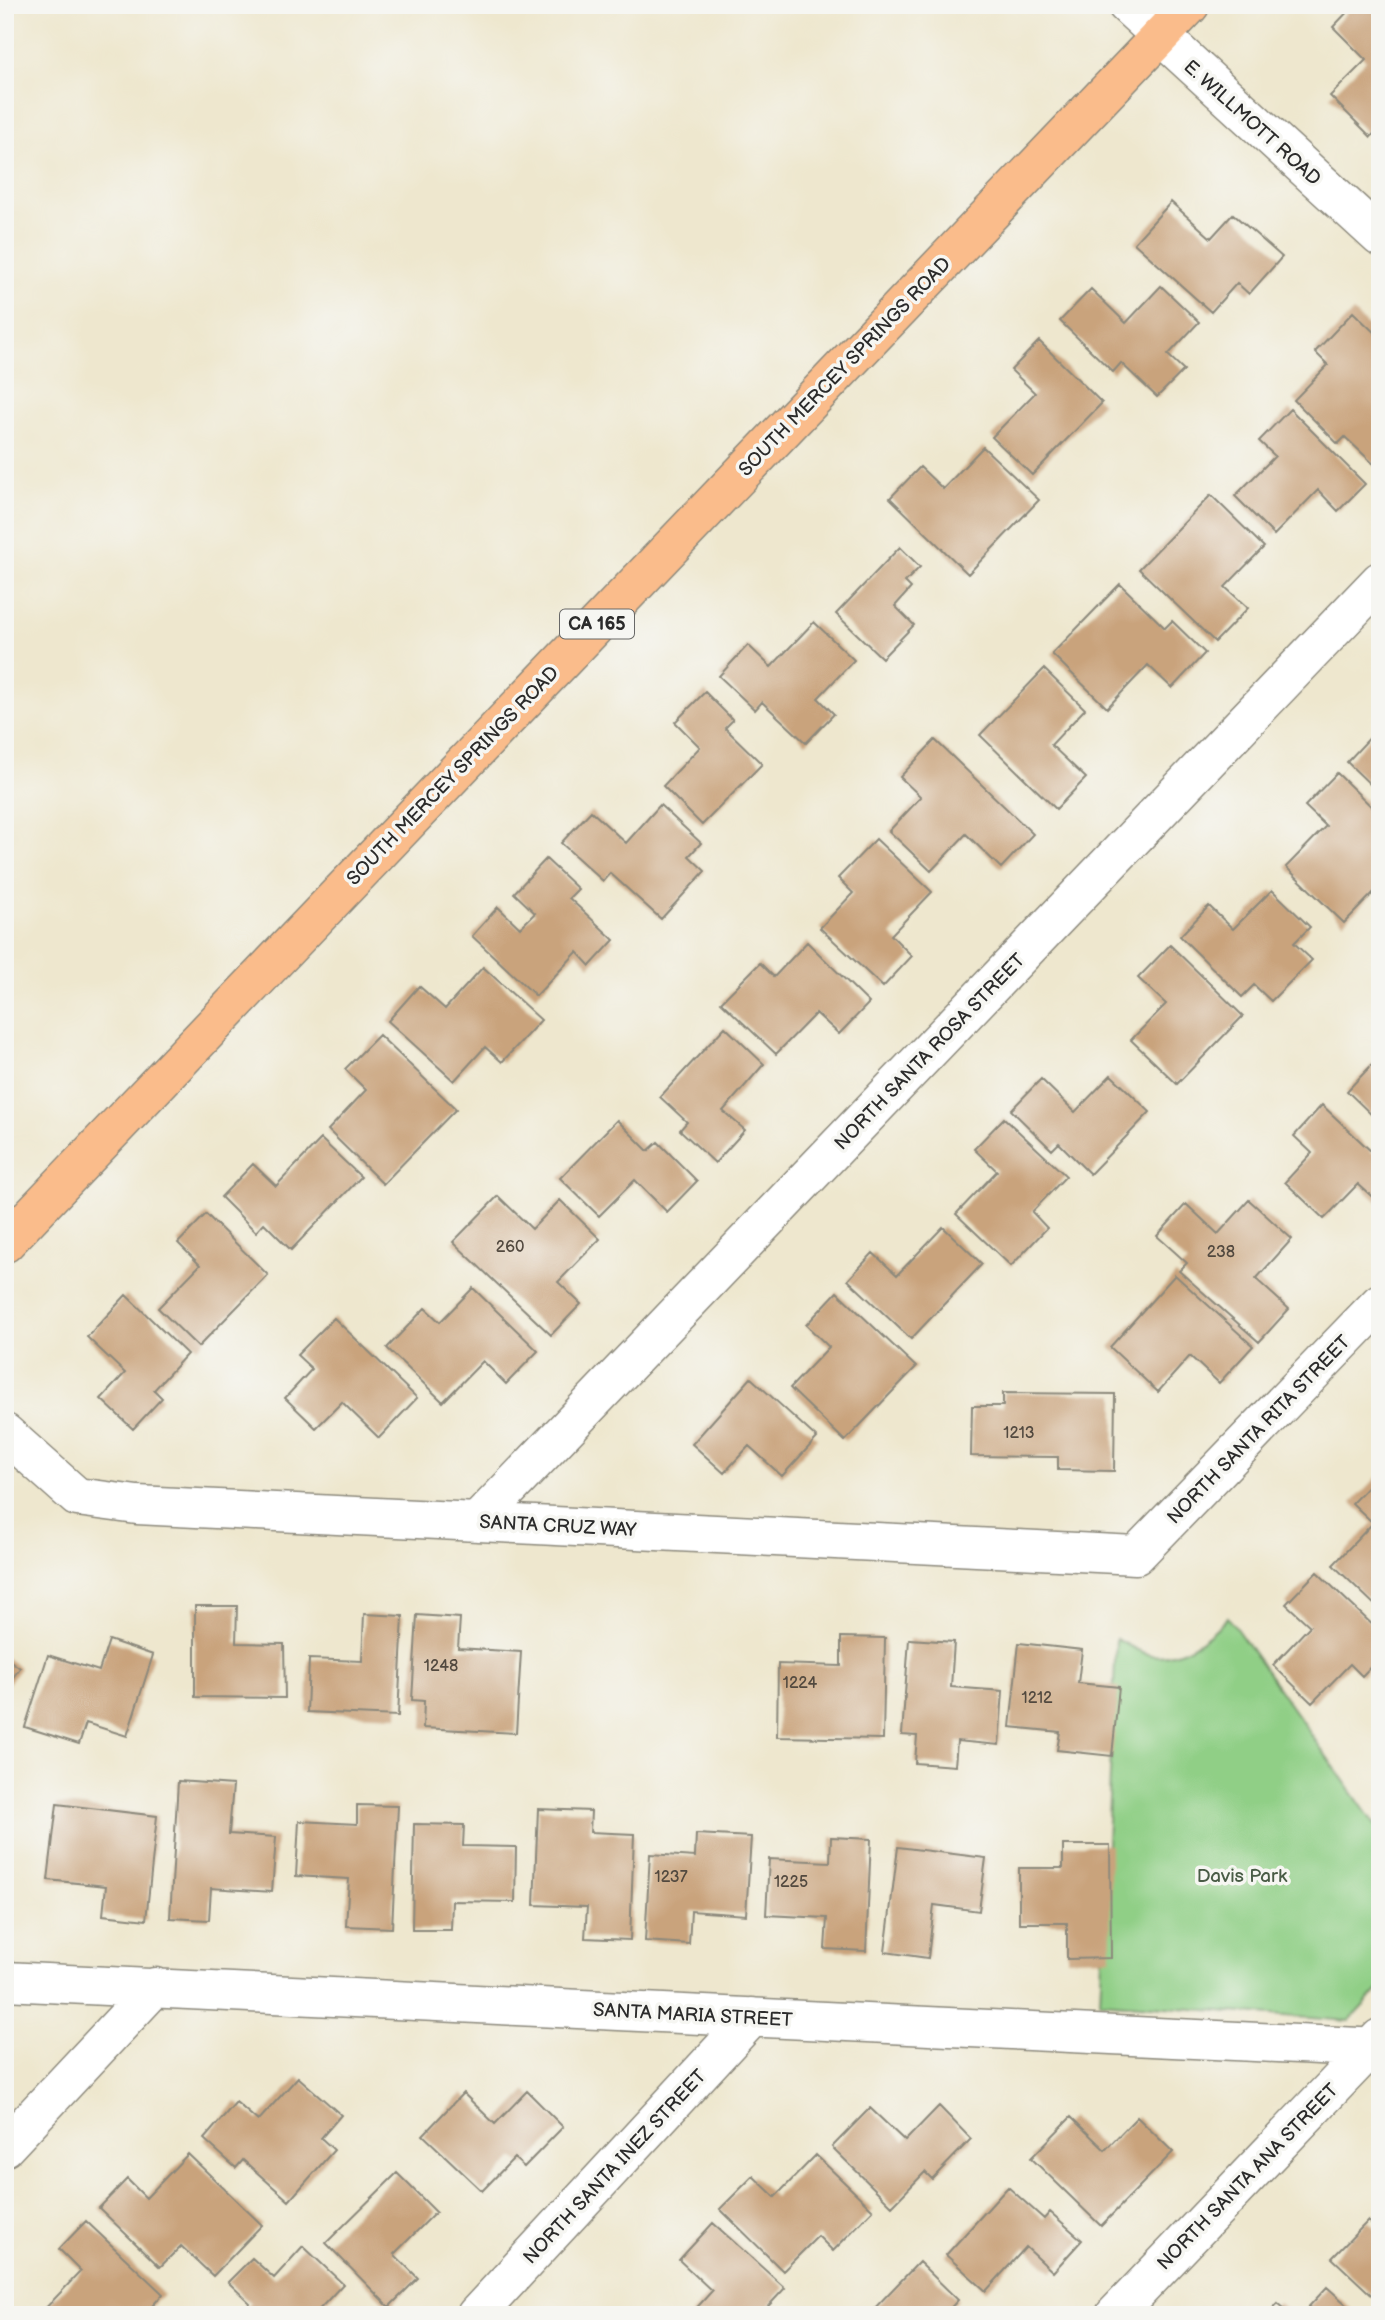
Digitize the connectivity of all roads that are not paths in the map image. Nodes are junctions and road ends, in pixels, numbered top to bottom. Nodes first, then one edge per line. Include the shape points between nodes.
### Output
1 (1127, 5) edge
2 (1190, 5) edge
3 (1160, 37) junction
4 (1380, 237) edge
5 (1380, 581) edge
6 (5, 1243) edge
7 (1380, 1303) edge
8 (5, 1433) edge
9 (478, 1521) junction
10 (1136, 1555) joint
11 (5, 1981) edge
12 (155, 1987) junction
13 (752, 2017) junction
14 (1377, 2044) edge
15 (5, 2147) edge
16 (476, 2315) edge
17 (1115, 2315) edge

1 - 3 street, E. WILLMOTT ROAD
2 - 3 main road, SOUTH MERCEY SPRINGS ROAD / CA 165
3 - 4 street, E. WILLMOTT ROAD
3 - 6 main road, SOUTH MERCEY SPRINGS ROAD / CA 165
5 - 9 street, NORTH SANTA ROSA STREET
7 - 10 street, NORTH SANTA RITA STREET
8 - 9 street, SANTA CRUZ WAY via 77,1497
9 - 10 street, SANTA CRUZ WAY
11 - 12 street, SANTA MARIA STREET
12 - 13 street, SANTA MARIA STREET
12 - 15 street
13 - 14 street, SANTA MARIA STREET
13 - 16 street, NORTH SANTA INEZ STREET
14 - 17 street, NORTH SANTA ANA STREET

